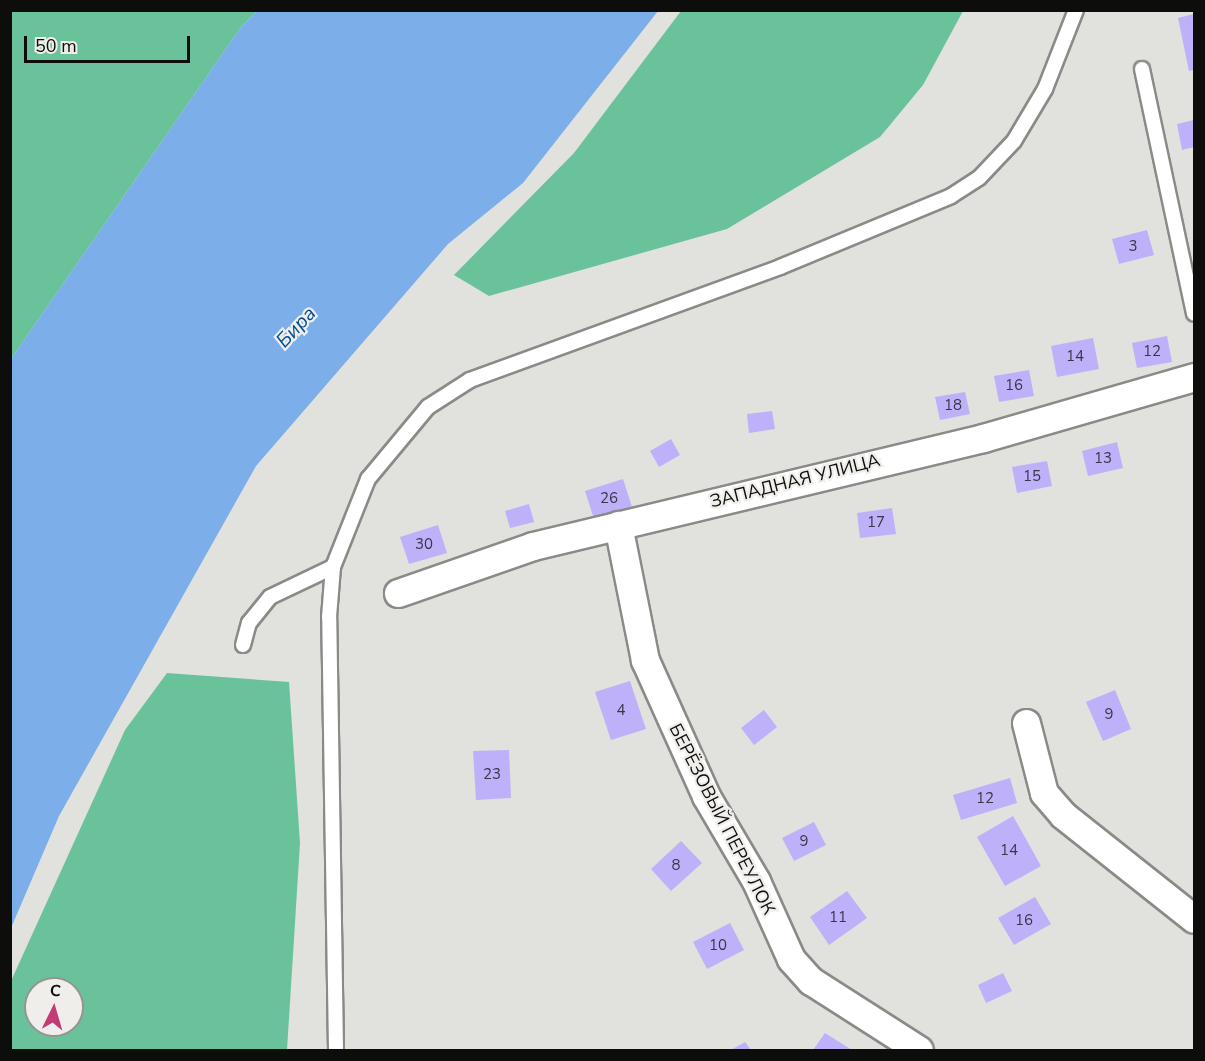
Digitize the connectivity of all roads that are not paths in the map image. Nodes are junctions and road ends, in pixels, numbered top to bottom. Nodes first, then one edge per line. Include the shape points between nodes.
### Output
1 (1076, 10) edge
2 (1142, 69) dead end
3 (1194, 314) edge
4 (1194, 377) edge
5 (618, 525) junction
6 (333, 567) junction
7 (398, 593) dead end
8 (243, 645) dead end
9 (1026, 723) dead end
10 (1194, 918) edge
11 (336, 1050) edge
12 (919, 1050) edge

1 - 6 lane via 1045,89 1014,141 979,178 951,196 780,267 470,380 428,407 368,479
2 - 3 lane
4 - 5 street, ЗАПАДНАЯ УЛИЦА via 983,438
5 - 7 street, ЗАПАДНАЯ УЛИЦА via 533,546
5 - 12 street, БЕРЁЗОВЫЙ ПЕРЕУЛОК via 645,660 706,796 756,881 791,959 811,981
6 - 8 lane via 270,597 249,623
6 - 11 lane via 329,617
9 - 10 street via 1044,793 1063,815

